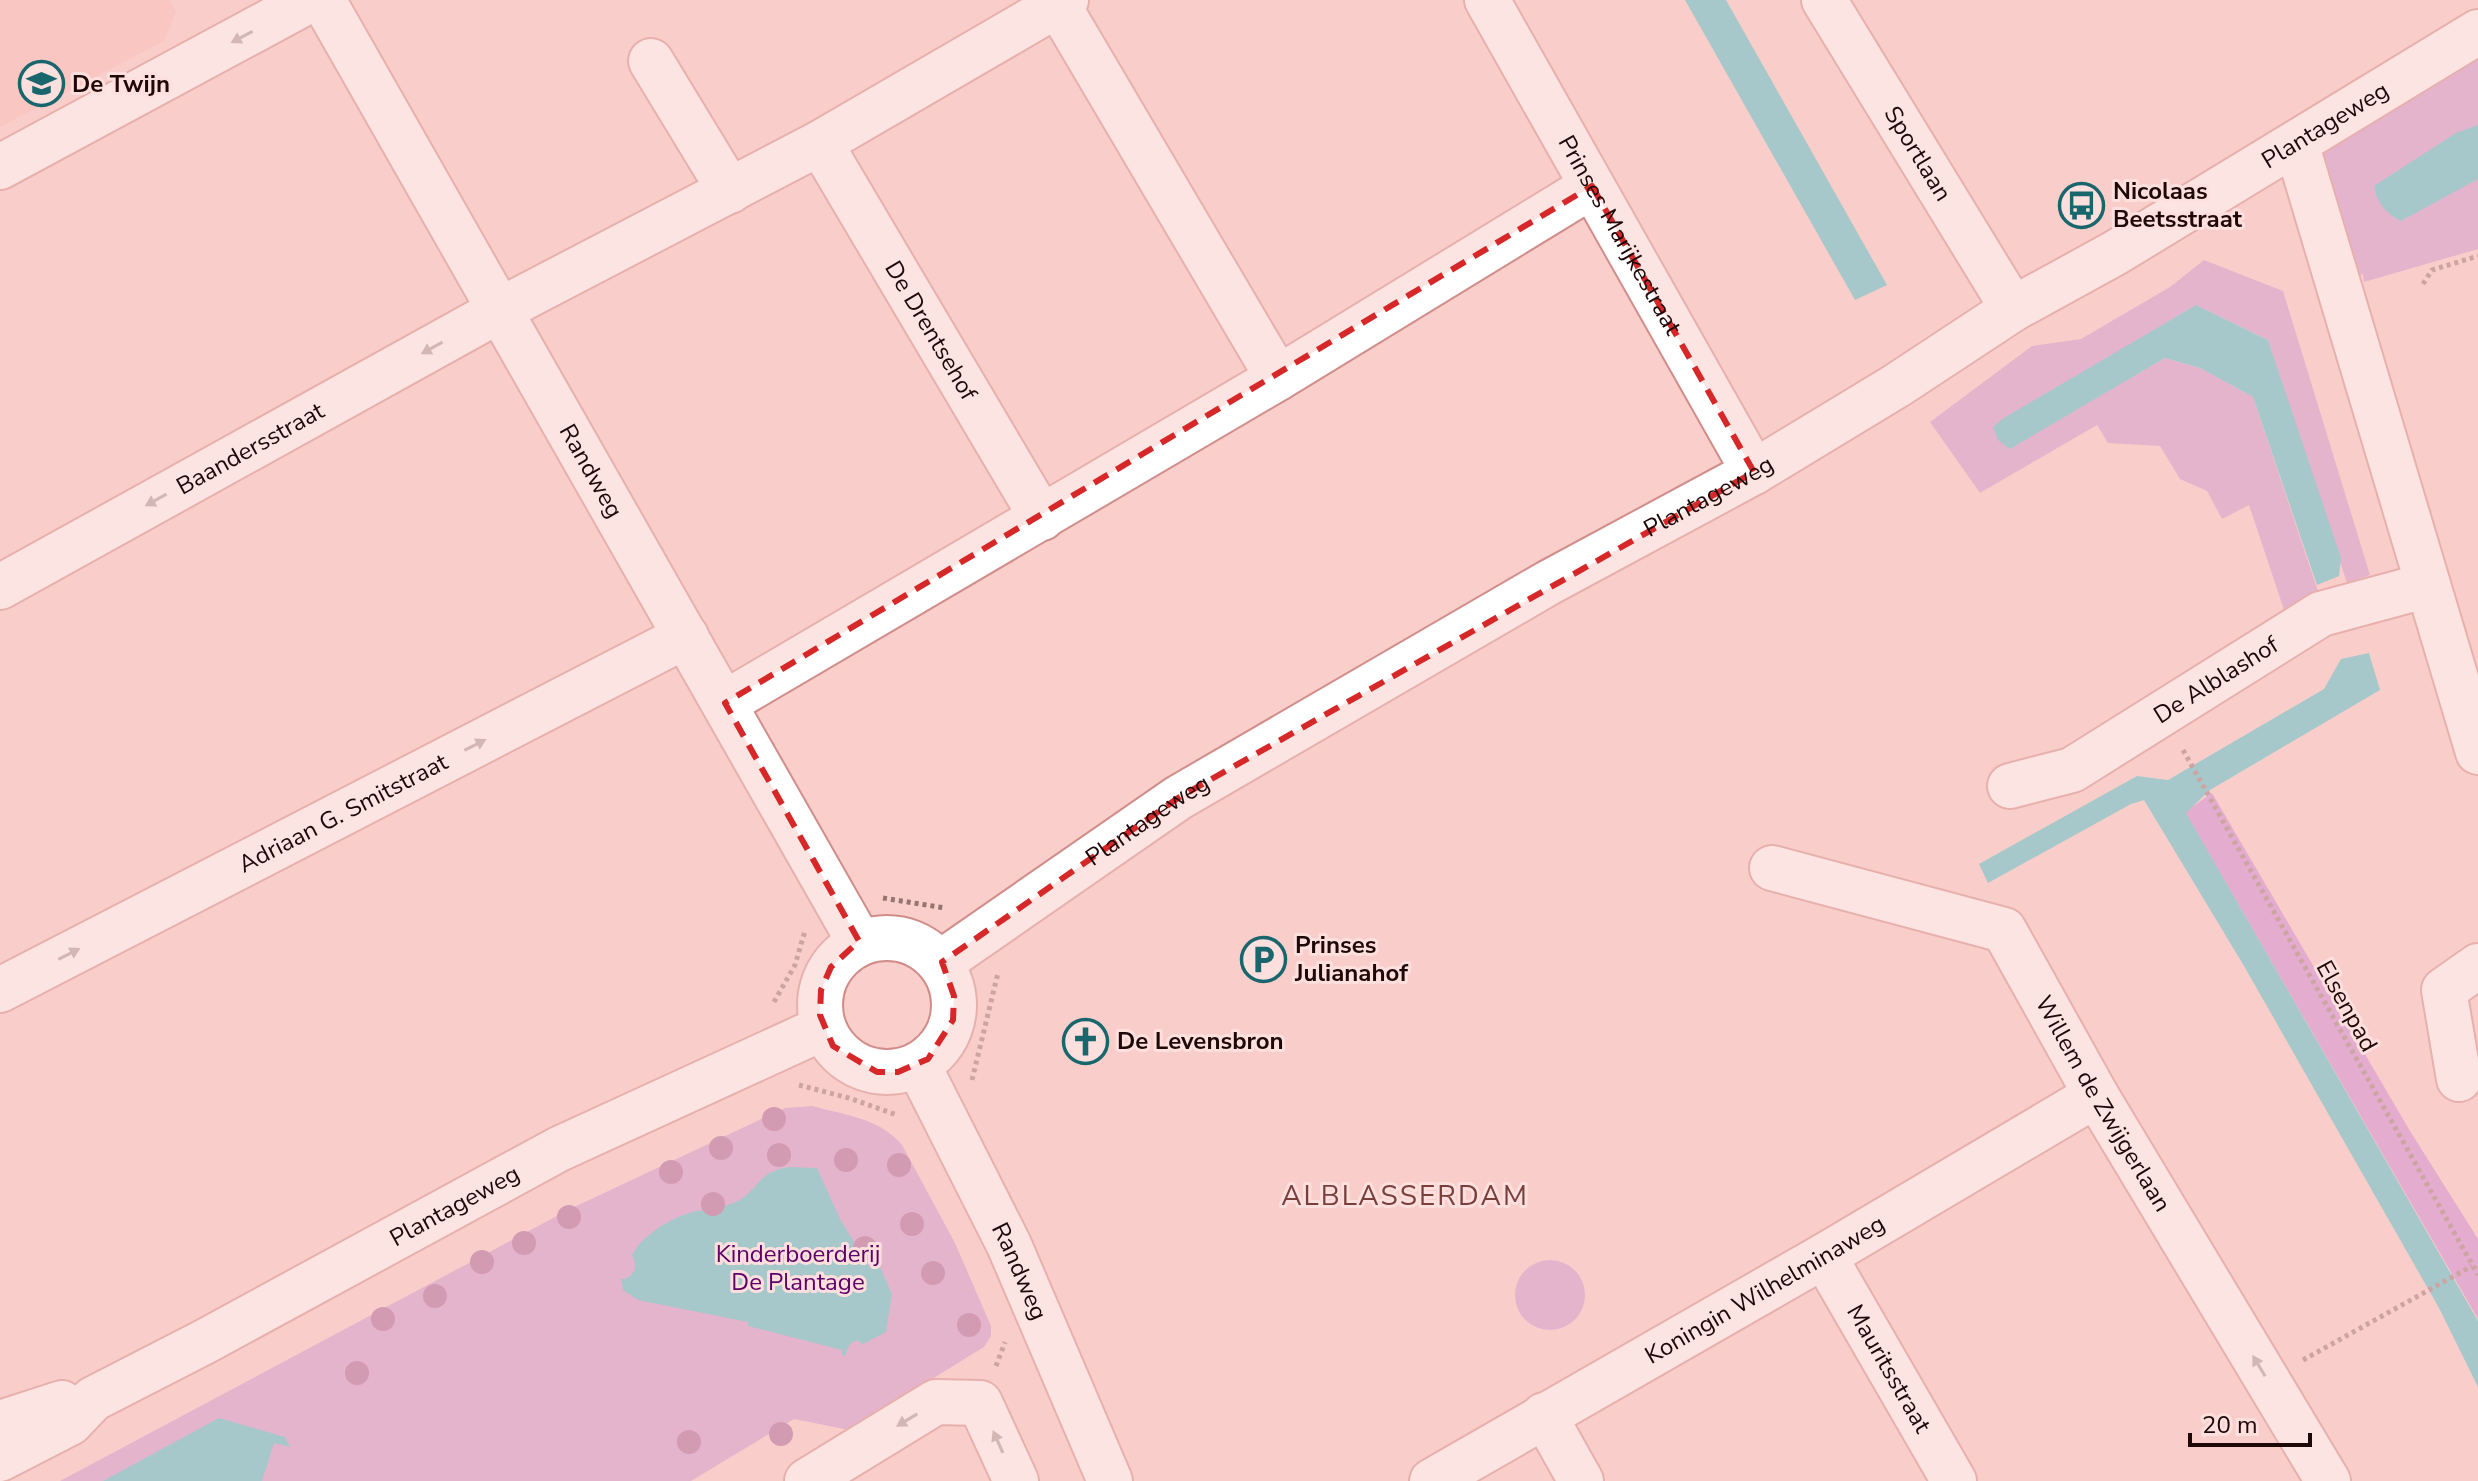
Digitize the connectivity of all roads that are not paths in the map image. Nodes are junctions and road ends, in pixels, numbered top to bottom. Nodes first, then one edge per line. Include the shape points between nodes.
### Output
1 (310, 0) edge
2 (323, 0) edge
3 (1487, 0) edge
4 (1824, 0) edge
5 (1062, 2) edge
6 (2478, 32) edge
7 (651, 61) dead end
8 (820, 143) junction
9 (2296, 143) junction
10 (0, 167) edge
11 (1592, 186) junction
12 (730, 191) junction
13 (2013, 309) junction
14 (500, 310) junction
15 (1278, 378) junction
16 (1754, 472) junction
17 (1042, 518) junction
18 (2428, 585) junction
19 (0, 587) edge
20 (686, 636) junction
21 (725, 703) junction
22 (2478, 752) edge
23 (2010, 786) dead end
24 (1772, 868) dead end
25 (860, 943) junction
26 (940, 963) junction
27 (2478, 966) edge
28 (0, 990) edge
29 (823, 1028) junction
30 (918, 1065) junction
31 (2459, 1079) dead end
32 (2096, 1095) junction
33 (1824, 1256) junction
34 (93, 1399) junction
35 (1544, 1415) junction
36 (0, 1423) edge
37 (0, 1459) edge
38 (807, 1481) edge
39 (1016, 1481) edge
40 (1110, 1481) edge
41 (1432, 1481) edge
42 (1581, 1481) edge
43 (1954, 1481) edge
44 (2328, 1481) edge

1 -> 10 street
2 - 14 street, Randweg
3 - 11 street, Prinses Marijkestraat
4 - 13 street, Sportlaan
5 - 8 street
5 - 15 street
6 - 9 street, Plantageweg
7 - 12 street
8 - 12 street
8 - 17 street, De Drentsehof
9 - 13 street, Plantageweg
9 - 18 street
11 - 15 street
11 - 16 street, Prinses Marijkestraat
12 - 14 street
13 - 16 street, Plantageweg
14 -> 19 street, Baandersstraat
14 - 20 street, Randweg
15 - 17 street
16 - 26 street, Plantageweg via 1548,583 1178,798
17 - 21 street
18 - 22 street
18 - 23 street, De Alblashof via 2321,614 2072,770
20 - 21 street, Randweg
28 -> 20 street, Adriaan G. Smitstraat
21 - 25 street, Randweg
24 - 32 street, Willem de Zwijgerlaan via 2004,930
25 - 26 street via 903,940
25 - 29 street via 839,957 825,978 819,1003
26 - 30 street via 952,984 953,1020 937,1051
27 - 31 street via 2444,990
29 - 30 street via 840,1054 867,1070 898,1072
29 - 34 street, Plantageweg via 559,1149
30 - 40 street, Randweg via 1009,1245
32 - 33 street, Koningin Wilhelminaweg
44 -> 32 street, Willem de Zwijgerlaan
33 - 35 street, Koningin Wilhelminaweg
33 - 43 street, Mauritsstraat
34 - 36 street, Plantageweg via 60,1403
34 - 37 street, Plantageweg via 70,1423
35 - 41 street, Koningin Wilhelminaweg
35 - 42 street
39 -> 38 street via 980,1403 936,1402

